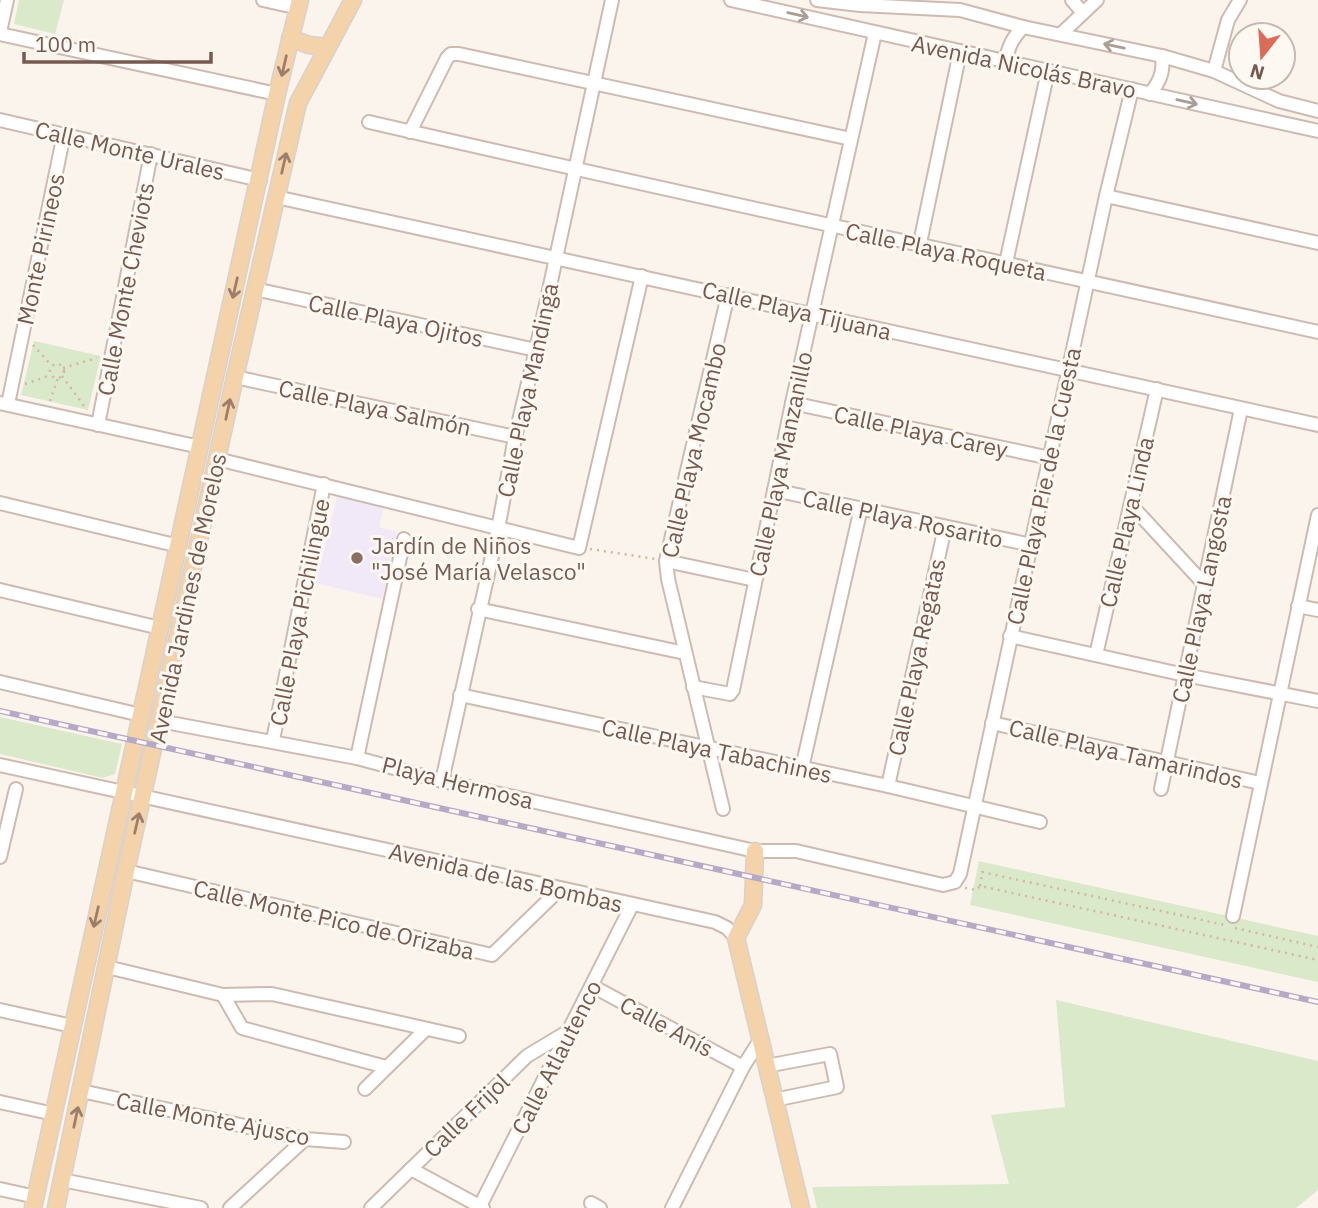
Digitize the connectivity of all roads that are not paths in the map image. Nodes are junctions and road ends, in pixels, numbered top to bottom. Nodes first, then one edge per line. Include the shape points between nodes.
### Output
1 (7, 0) edge
2 (263, 0) edge
3 (353, 0) edge
4 (612, 0) edge
5 (731, 0) edge
6 (817, 0) edge
7 (1072, 0) edge
8 (1097, 0) edge
9 (1240, 0) edge
10 (300, 4) edge
11 (860, 5) junction
12 (956, 5) edge
13 (1082, 12) junction
14 (1023, 27) junction
15 (861, 30) junction
16 (0, 33) edge
17 (875, 33) junction
18 (1061, 34) junction
19 (290, 37) junction
20 (327, 47) junction
21 (960, 52) junction
22 (1163, 56) junction
23 (1006, 61) junction
24 (1048, 71) junction
25 (1214, 71) junction
26 (594, 82) junction
27 (1132, 89) junction
28 (277, 94) junction
29 (1150, 94) junction
30 (1318, 111) edge
31 (0, 120) edge
32 (369, 122) dead end
33 (1318, 131) edge
34 (410, 132) junction
35 (64, 134) junction
36 (851, 139) junction
37 (151, 154) junction
38 (574, 171) junction
39 (260, 180) junction
40 (1106, 196) junction
41 (276, 197) junction
42 (832, 227) junction
43 (920, 243) junction
44 (1318, 243) edge
45 (556, 258) junction
46 (1006, 263) junction
47 (642, 276) junction
48 (1088, 281) junction
49 (255, 289) junction
50 (728, 295) junction
51 (813, 314) junction
52 (1318, 332) edge
53 (536, 350) junction
54 (1069, 370) junction
55 (235, 377) junction
56 (1157, 390) junction
57 (792, 402) junction
58 (4, 403) edge
59 (1241, 409) junction
60 (98, 425) junction
61 (1318, 425) edge
62 (514, 437) junction
63 (200, 447) junction
64 (1050, 458) junction
65 (217, 459) junction
66 (324, 484) junction
67 (774, 490) junction
68 (189, 497) junction
69 (208, 501) junction
70 (0, 503) edge
71 (1130, 505) junction
72 (861, 508) junction
73 (1318, 518) edge
74 (945, 527) junction
75 (498, 528) junction
76 (404, 539) dead end
77 (179, 545) junction
78 (1032, 545) junction
79 (666, 561) junction
80 (755, 580) junction
81 (1205, 585) junction
82 (0, 590) edge
83 (1298, 606) junction
84 (478, 610) junction
85 (1318, 610) edge
86 (160, 628) junction
87 (1010, 636) junction
88 (685, 653) junction
89 (1096, 655) junction
90 (1185, 675) junction
91 (0, 682) edge
92 (693, 687) junction
93 (1280, 693) junction
94 (460, 695) junction
95 (1318, 701) edge
96 (141, 715) junction
97 (160, 721) junction
98 (992, 723) junction
99 (273, 740) junction
100 (708, 750) junction
101 (357, 758) junction
102 (1167, 763) junction
103 (0, 765) edge
104 (802, 768) junction
105 (443, 781) junction
106 (1260, 783) junction
107 (888, 786) junction
108 (16, 789) dead end
109 (1161, 789) dead end
110 (125, 793) junction
111 (143, 797) junction
112 (974, 807) junction
113 (723, 809) dead end
114 (1040, 822) dead end
115 (755, 851) junction
116 (0, 857) edge
117 (126, 871) junction
118 (955, 883) joint
119 (559, 889) junction
120 (632, 905) junction
121 (1233, 916) dead end
122 (736, 938) junction
123 (107, 967) junction
124 (592, 986) junction
125 (223, 995) junction
126 (0, 1010) edge
127 (72, 1026) junction
128 (426, 1029) junction
129 (567, 1032) junction
130 (458, 1035) dead end
131 (760, 1040) junction
132 (766, 1066) junction
133 (386, 1067) junction
134 (743, 1067) junction
135 (365, 1089) dead end
136 (81, 1091) junction
137 (774, 1100) junction
138 (0, 1102) edge
139 (54, 1114) junction
140 (305, 1139) junction
141 (344, 1142) dead end
142 (44, 1157) junction
143 (66, 1162) junction
144 (411, 1169) junction
145 (62, 1180) junction
146 (0, 1189) edge
147 (35, 1202) edge
148 (481, 1207) edge
149 (56, 1208) edge
150 (201, 1208) edge
151 (230, 1208) edge
152 (371, 1208) edge
153 (672, 1208) edge
154 (801, 1208) edge

1 - 16 street
2 - 10 street
3 - 20 main road, Avenida Jardines de Morelos
4 - 26 street, Calle Playa Mandinga
5 -> 15 street, Avenida Nicolás Bravo
6 - 11 street, Avenida Nicolás Bravo
7 - 13 street
8 - 13 street
9 - 25 street via 1228,20
10 - 19 main road, Avenida Jardines de Morelos
11 - 12 street, Avenida Nicolás Bravo
11 - 15 street
12 - 14 street, Avenida Nicolás Bravo
13 - 18 street
14 - 18 street, Avenida Nicolás Bravo
14 - 23 street via 1012,39
15 - 17 street, Avenida Nicolás Bravo
16 - 28 street
17 - 21 street, Avenida Nicolás Bravo
17 - 36 street, Calle Playa Manzanillo
22 -> 18 street, Avenida Nicolás Bravo
19 - 20 main road
19 -> 28 main road, Avenida Jardines de Morelos
41 -> 20 main road, Avenida Jardines de Morelos via 298,103
21 - 23 street, Avenida Nicolás Bravo
21 - 43 street
22 - 25 street, Avenida Nicolás Bravo
22 - 29 street via 1160,81
23 - 24 street, Avenida Nicolás Bravo
24 - 27 street, Avenida Nicolás Bravo
24 - 46 street
25 - 30 street, Avenida Nicolás Bravo via 1279,101
26 - 34 street via 452,54
26 - 36 street
26 - 38 street, Calle Playa Mandinga
27 - 29 street, Avenida Nicolás Bravo
27 - 40 street, Calle Playa Pie de la Cuesta
28 - 39 main road, Avenida Jardines de Morelos
29 -> 33 street, Avenida Nicolás Bravo
31 - 35 street, Calle Monte Urales
32 - 34 street, Calle Playa Roqueta
34 - 38 street, Calle Playa Roqueta
35 - 37 street, Calle Monte Urales
35 - 58 street, Monte Pirineos
36 - 42 street, Calle Playa Manzanillo
37 - 39 street, Calle Monte Urales
37 - 60 street, Calle Monte Cheviots
38 - 42 street, Calle Playa Roqueta
38 - 45 street, Calle Playa Mandinga
39 -> 63 main road, Avenida Jardines de Morelos
40 - 44 street
40 - 48 street, Calle Playa Pie de la Cuesta
41 - 45 street, Calle Playa Tijuana
41 - 49 main road, Avenida Jardines de Morelos
42 - 43 street, Calle Playa Roqueta
42 - 51 street, Calle Playa Manzanillo
43 - 46 street, Calle Playa Roqueta
45 - 47 street, Calle Playa Tijuana
45 - 53 street, Calle Playa Mandinga
46 - 48 street, Calle Playa Roqueta
47 - 50 street, Calle Playa Tijuana
47 - 75 street via 579,548
48 - 52 street, Calle Playa Roqueta
48 - 54 street, Calle Playa Pie de la Cuesta
49 - 53 street, Calle Playa Ojitos
49 - 55 main road, Avenida Jardines de Morelos
50 - 51 street, Calle Playa Tijuana
50 - 79 street, Calle Playa Mocambo
51 - 54 street, Calle Playa Tijuana
51 - 57 street, Calle Playa Manzanillo
53 - 62 street, Calle Playa Mandinga
54 - 56 street, Calle Playa Tijuana
54 - 64 street, Calle Playa Pie de la Cuesta
55 - 62 street, Calle Playa Salmón
65 -> 55 main road, Avenida Jardines de Morelos
56 - 59 street, Calle Playa Tijuana
56 - 71 street, Calle Playa Linda
57 - 64 street, Calle Playa Carey
57 - 67 street, Calle Playa Manzanillo
58 - 60 street
59 - 61 street, Calle Playa Tijuana
59 - 81 street, Calle Playa Langosta
60 - 63 street
62 - 75 street, Calle Playa Mandinga
63 - 68 main road, Avenida Jardines de Morelos
64 - 78 street, Calle Playa Pie de la Cuesta
65 - 66 street
65 - 69 main road, Avenida Jardines de Morelos
66 - 75 street
66 - 99 street, Calle Playa Pichilingue
67 - 72 street, Calle Playa Rosarito
67 - 80 street, Calle Playa Manzanillo
68 - 69 main road
68 - 77 main road, Avenida Jardines de Morelos
69 - 97 main road, Avenida Jardines de Morelos
70 - 77 street
71 - 81 street
71 - 89 street, Calle Playa Linda
72 - 74 street, Calle Playa Rosarito
72 - 104 street
73 - 83 street
74 - 78 street, Calle Playa Rosarito
74 - 107 street, Calle Playa Regatas
75 - 84 street, Calle Playa Mandinga
76 - 101 street
77 - 86 main road, Avenida Jardines de Morelos
78 - 87 street, Calle Playa Pie de la Cuesta
79 - 80 street
79 - 88 street, Calle Playa Mocambo
80 - 92 street, Calle Playa Manzanillo via 733,690 724,695
81 - 90 street, Calle Playa Langosta
82 - 86 street
83 - 85 street
83 - 93 street
84 - 88 street
84 - 94 street, Calle Playa Mandinga
86 - 96 main road, Avenida Jardines de Morelos
87 - 89 street
87 - 98 street, Calle Playa Pie de la Cuesta
88 - 92 street, Calle Playa Mocambo
89 - 90 street
90 - 93 street
90 - 102 street, Calle Playa Langosta
91 - 96 street
92 - 100 street, Calle Playa Mocambo
93 - 95 street
93 - 106 street
94 - 100 street, Calle Playa Tabachines
94 - 105 street, Calle Playa Mandinga
96 - 110 main road, Avenida Jardines de Morelos
97 - 99 street, Playa Hermosa
97 - 111 main road, Avenida Jardines de Morelos
98 - 102 street, Calle Playa Tamarindos
98 - 112 street, Calle Playa Pie de la Cuesta
99 - 101 street, Playa Hermosa
100 - 104 street, Calle Playa Tabachines
100 - 113 street, Calle Playa Mocambo
101 - 105 street, Playa Hermosa
102 - 106 street, Calle Playa Tamarindos
102 - 109 street, Calle Playa Langosta
103 - 110 street, Avenida de las Bombas
104 - 107 street, Calle Playa Tabachines
105 - 115 street, Playa Hermosa
106 - 121 street
107 - 112 street, Calle Playa Tabachines
108 - 116 street
110 - 111 street, Avenida de las Bombas
110 -> 127 main road, Avenida Jardines de Morelos
117 -> 111 main road, Avenida Jardines de Morelos
111 - 119 street, Avenida de las Bombas
112 - 114 street, Calle Playa Tabachines
112 - 118 street, Calle Playa Pie de la Cuesta
115 - 118 street, Playa Hermosa via 796,851 943,885
115 - 122 main road via 753,905
117 - 119 street, Calle Monte Pico de Orizaba via 492,955
117 - 123 main road, Avenida Jardines de Morelos
119 - 120 street, Avenida de las Bombas
120 - 122 street, Avenida de las Bombas via 715,922
120 - 124 street, Calle Atlautenco
122 - 131 main road
123 - 125 street
123 - 136 main road, Avenida Jardines de Morelos
124 - 129 street, Calle Atlautenco
124 - 134 street, Calle Anís
125 - 128 street via 272,994
125 - 133 street via 242,1028
126 - 127 street
127 - 139 main road, Avenida Jardines de Morelos
128 - 130 street
128 - 133 street
129 - 144 street, Calle Frijol via 527,1056
129 - 148 street, Calle Atlautenco
131 - 132 main road
131 - 134 street
132 - 137 main road
132 - 137 street via 830,1054 837,1087
133 - 135 street
134 - 153 street
136 - 140 street, Calle Monte Ajusco
143 -> 136 main road, Avenida Jardines de Morelos
137 - 154 main road
138 - 139 street
139 - 142 main road, Avenida Jardines de Morelos
140 - 141 street, Calle Monte Ajusco
140 - 151 street
142 - 143 main road
142 - 147 main road, Avenida Jardines de Morelos
143 - 145 main road, Avenida Jardines de Morelos
144 - 148 street
144 - 152 street, Calle Frijol
145 - 149 main road, Avenida Jardines de Morelos
145 - 150 street
146 - 147 street

